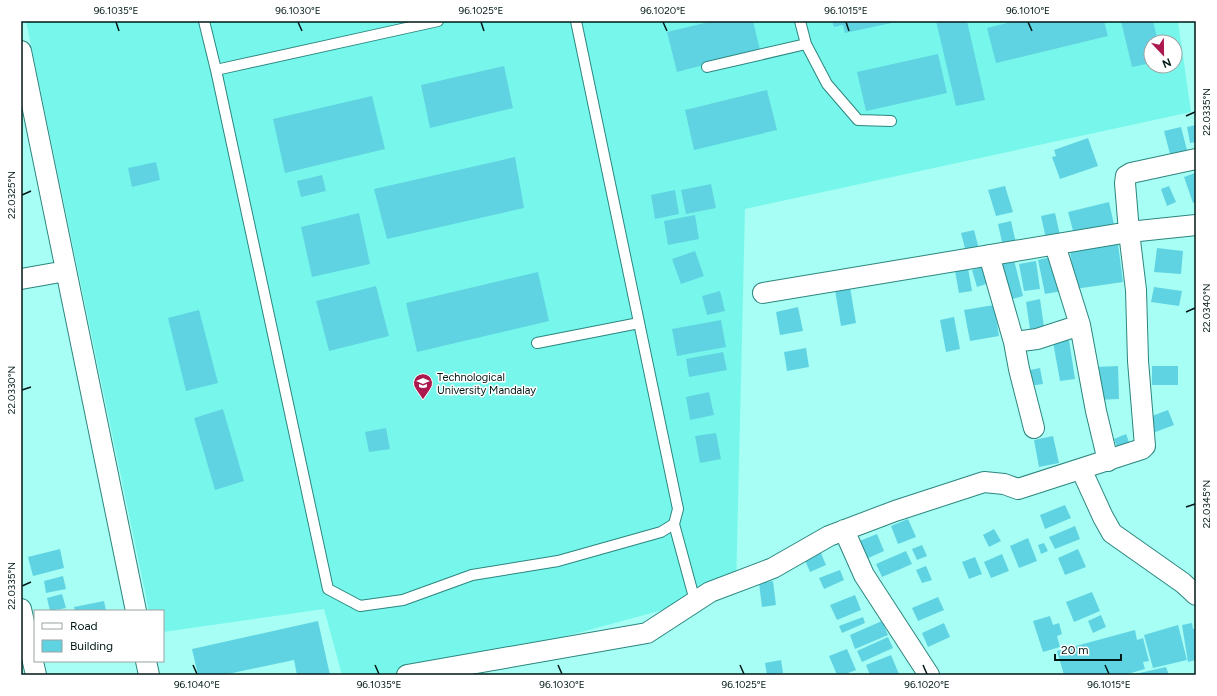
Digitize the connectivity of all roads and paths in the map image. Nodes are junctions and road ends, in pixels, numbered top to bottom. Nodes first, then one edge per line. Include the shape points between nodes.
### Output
1 (204, 21) edge
2 (438, 21) edge
3 (576, 21) edge
4 (800, 21) edge
5 (806, 44) junction
6 (21, 51) edge
7 (707, 67) dead end
8 (216, 70) junction
9 (891, 121) dead end
10 (1196, 159) edge
11 (1196, 225) edge
12 (1129, 232) junction
13 (1055, 245) junction
14 (989, 255) junction
15 (66, 271) junction
16 (21, 279) edge
17 (763, 293) dead end
18 (639, 323) junction
19 (1080, 324) junction
20 (1014, 342) junction
21 (537, 343) dead end
22 (1034, 428) dead end
23 (1108, 461) junction
24 (1081, 469) junction
25 (674, 524) junction
26 (844, 530) junction
27 (1196, 595) edge
28 (696, 601) junction
29 (21, 609) edge
30 (136, 610) edge
31 (146, 662) edge
32 (36, 675) edge
33 (149, 675) edge
34 (407, 675) edge
35 (930, 675) edge

1 - 8 lane
2 - 8 lane
3 - 18 lane
4 - 5 lane
5 - 7 lane
5 - 9 lane via 827,84 858,120
6 - 15 street
8 - 25 lane via 328,588 360,606 403,600 472,575 558,561 661,532
10 - 12 street via 1126,176
11 - 12 street
12 - 13 street
12 - 23 street via 1136,290 1144,446 1142,450
13 - 14 street
13 - 19 street
14 - 17 street
14 - 20 street
15 - 16 street
15 - 30 street
18 - 21 lane
18 - 25 lane via 678,509
19 - 20 street via 1037,339
19 - 23 street
20 - 22 street
23 - 24 street
24 - 26 street via 1018,489 1004,484 984,482 895,510
24 - 27 street via 1112,533
25 - 28 lane
26 - 28 street via 773,568 710,592
26 - 35 street via 864,575
28 - 34 street via 647,633
29 - 32 street
31 - 33 street

